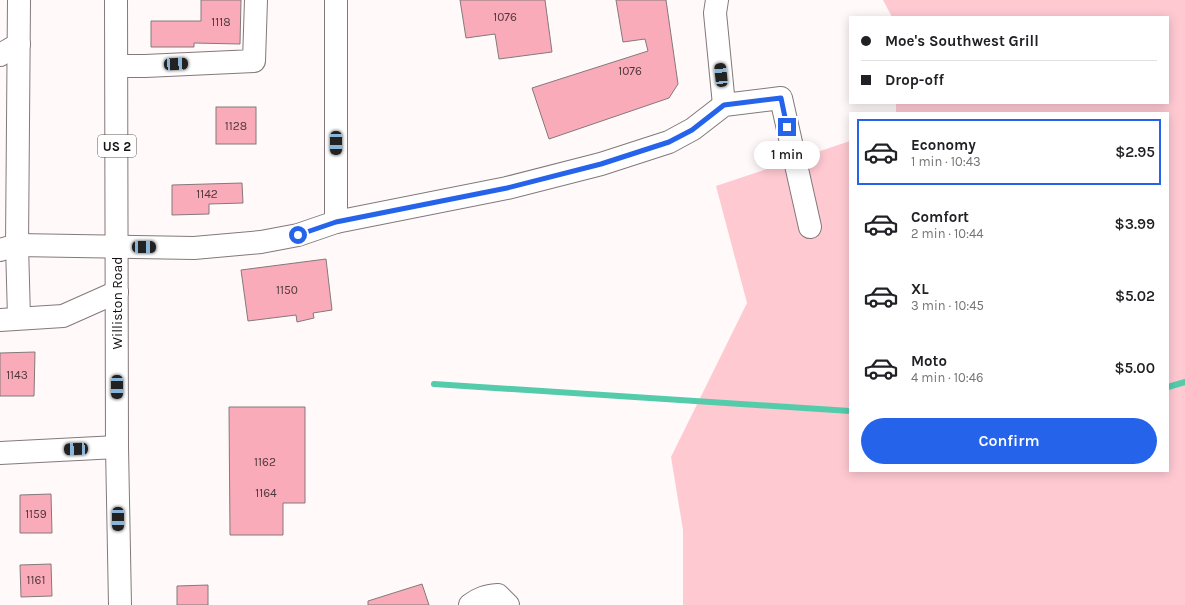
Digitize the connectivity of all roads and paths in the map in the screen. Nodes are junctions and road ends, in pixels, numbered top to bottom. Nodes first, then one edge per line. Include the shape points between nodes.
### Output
1 (19, 0) edge
2 (116, 0) edge
3 (256, 0) edge
4 (336, 0) edge
5 (717, 0) edge
6 (19, 44) junction
7 (0, 55) edge
8 (117, 66) junction
9 (724, 105) junction
10 (9, 122) edge
11 (336, 222) junction
12 (810, 227) dead end
13 (117, 246) junction
14 (8, 247) edge
15 (117, 292) junction
16 (10, 319) edge
17 (117, 447) junction
18 (0, 452) edge
19 (120, 605) edge
20 (470, 605) edge
21 (508, 605) edge

1 - 6 main road
2 - 8 main road, Williston Road / US 2
3 - 8 main road via 254,61
4 - 11 main road
5 - 9 main road via 715,13
6 - 7 main road
6 - 10 main road
8 - 13 main road, Williston Road / US 2
9 - 11 main road via 692,130 669,142 601,164 507,188
9 - 12 main road via 781,98
10 - 14 main road
11 - 13 main road via 298,235 261,242 194,248
13 - 14 main road
13 - 15 main road, Williston Road / US 2
14 - 16 main road
15 - 16 main road via 63,316
15 - 17 main road, Williston Road / US 2
17 - 18 main road
17 - 19 main road, Williston Road / US 2
20 - 21 main road via 479,598 498,595

